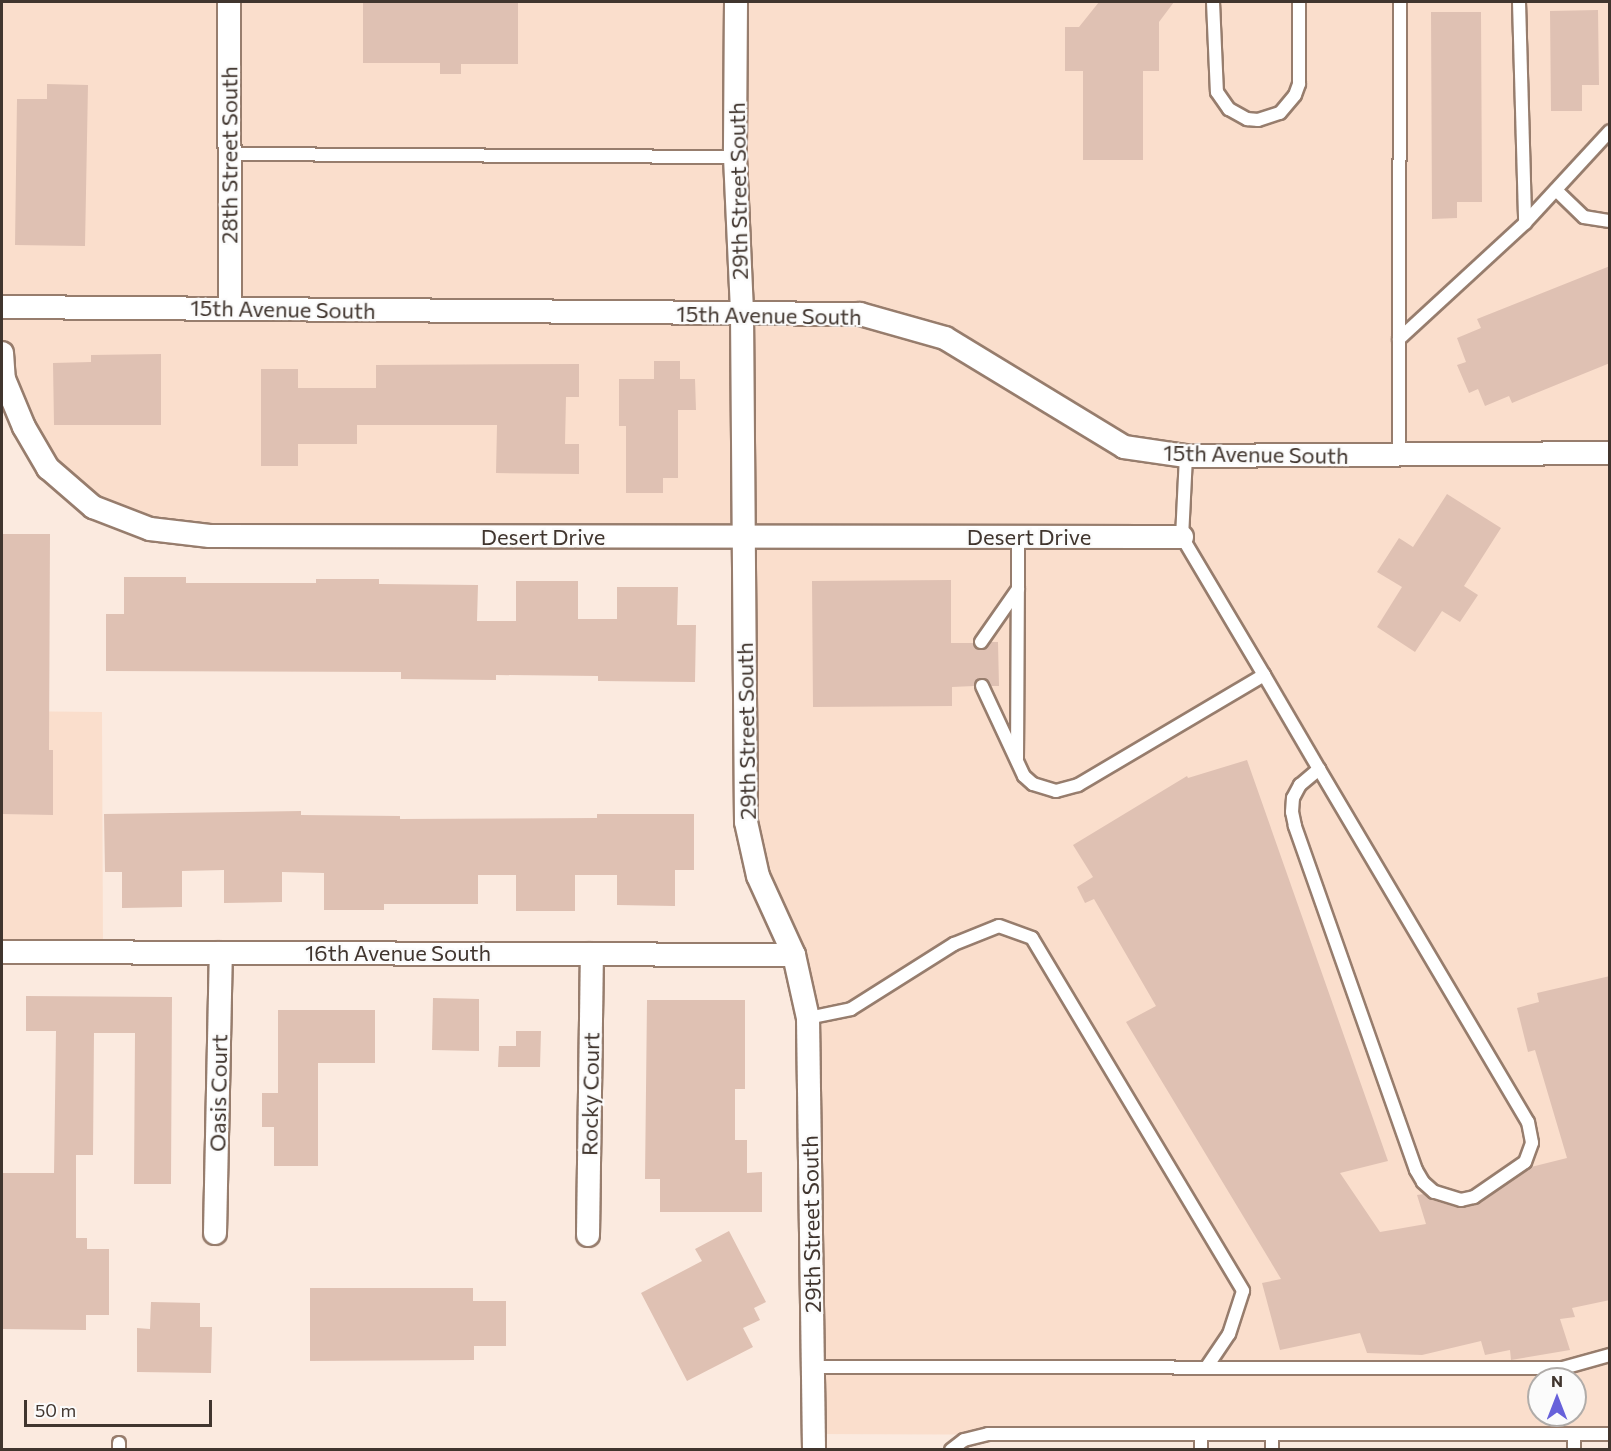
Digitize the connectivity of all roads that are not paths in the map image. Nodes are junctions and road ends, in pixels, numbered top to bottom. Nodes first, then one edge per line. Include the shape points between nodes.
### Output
1 (229, 2) edge
2 (736, 2) edge
3 (1213, 2) edge
4 (1299, 2) edge
5 (1400, 2) edge
6 (1519, 2) edge
7 (1610, 131) edge
8 (229, 154) junction
9 (735, 157) junction
10 (1556, 190) junction
11 (1610, 221) edge
12 (1525, 223) junction
13 (2, 307) edge
14 (230, 309) junction
15 (742, 313) junction
16 (1399, 339) junction
17 (2, 353) edge
18 (1610, 453) edge
19 (1186, 456) junction
20 (1399, 456) junction
21 (1018, 537) junction
22 (1182, 537) junction
23 (744, 538) junction
24 (1018, 589) junction
25 (981, 642) dead end
26 (1264, 675) junction
27 (982, 686) dead end
28 (1017, 763) junction
29 (1319, 769) junction
30 (2, 952) edge
31 (221, 953) junction
32 (592, 954) junction
33 (794, 955) junction
34 (808, 1018) junction
35 (215, 1233) dead end
36 (588, 1235) dead end
37 (1610, 1356) edge
38 (813, 1367) junction
39 (1207, 1368) junction
40 (1201, 1434) junction
41 (1272, 1434) junction
42 (1574, 1434) junction
43 (1610, 1434) edge
44 (814, 1449) edge
45 (951, 1449) edge
46 (1201, 1449) edge
47 (1272, 1449) edge
48 (1574, 1449) edge

1 - 8 street, 28th Street South
2 - 9 street, 29th Street South
3 - 4 lane via 1217,92 1229,110 1258,120 1280,113 1299,84
5 - 16 lane
6 - 12 lane
7 - 10 lane
8 - 9 lane
8 - 14 street, 28th Street South
9 - 15 street, 29th Street South
10 - 11 lane via 1584,217
10 - 12 lane
12 - 16 lane
13 - 14 street, 15th Avenue South
14 - 15 street, 15th Avenue South
15 - 19 street, 15th Avenue South via 860,314 945,338 1124,447
15 - 23 street, 29th Street South
16 - 20 lane
17 - 23 street, Desert Drive via 4,379 24,427 48,468 93,507 150,529 210,536
18 - 20 street, 15th Avenue South
19 - 20 street, 15th Avenue South
19 - 22 lane
21 - 22 street, Desert Drive
21 - 23 street, Desert Drive
21 - 24 lane
22 - 26 lane
23 - 33 street, 29th Street South via 746,822 758,876
24 - 25 lane
24 - 28 lane
26 - 28 lane via 1068,789 1056,791 1033,784
26 - 29 lane
27 - 28 lane
29 - 29 lane via 1528,1122 1532,1143 1525,1162 1474,1197 1461,1200 1440,1195 1423,1182 1416,1170 1295,826 1293,798 1300,785
30 - 31 street, 16th Avenue South
31 - 32 street, 16th Avenue South
31 - 35 street, Oasis Court
32 - 33 street, 16th Avenue South
32 - 36 street, Rocky Court
33 - 34 street, 29th Street South
34 - 38 street, 29th Street South
34 - 39 lane via 851,1009 954,944 999,926 1032,938 1243,1291 1229,1334
37 - 39 lane via 1563,1368
38 - 39 lane
38 - 44 street, 29th Street South
40 - 41 lane
40 - 45 lane via 988,1434 964,1440
40 - 46 lane
41 - 42 lane
41 - 47 lane
42 - 43 lane
42 - 48 lane

